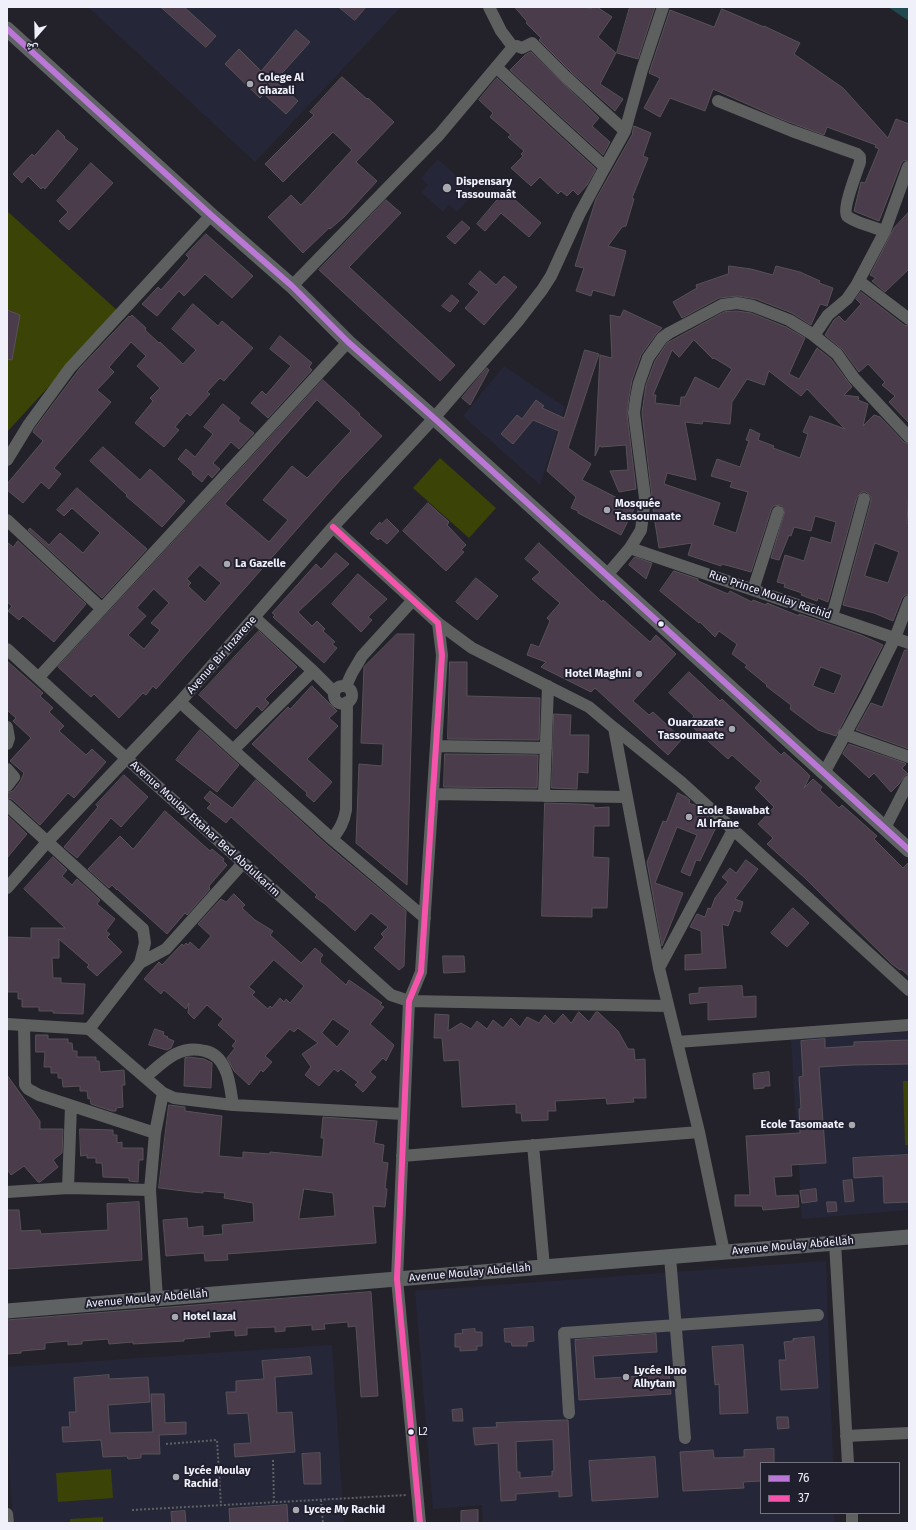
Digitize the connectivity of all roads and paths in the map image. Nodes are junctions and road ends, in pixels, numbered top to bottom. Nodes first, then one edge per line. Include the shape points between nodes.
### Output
1 (490, 7) edge
2 (663, 7) edge
3 (7, 29) edge
4 (513, 47) junction
5 (496, 67) junction
6 (718, 101) dead end
7 (625, 131) junction
8 (908, 167) dead end
9 (605, 168) junction
10 (211, 216) junction
11 (885, 230) junction
12 (859, 281) junction
13 (292, 286) junction
14 (909, 319) edge
15 (812, 334) junction
16 (348, 342) junction
17 (434, 418) junction
18 (909, 436) edge
19 (7, 460) edge
20 (864, 499) dead end
21 (778, 512) dead end
22 (7, 520) edge
23 (333, 527) junction
24 (630, 548) junction
25 (607, 575) junction
26 (753, 590) junction
27 (413, 600) junction
28 (909, 601) edge
29 (102, 609) junction
30 (832, 617) junction
31 (254, 618) junction
32 (438, 623) junction
33 (895, 638) junction
34 (909, 643) edge
35 (7, 649) edge
36 (313, 671) junction
37 (39, 677) junction
38 (346, 686) junction
39 (548, 686) junction
40 (334, 692) junction
41 (180, 702) junction
42 (348, 702) junction
43 (7, 728) edge
44 (614, 728) junction
45 (844, 734) junction
46 (7, 744) edge
47 (436, 746) junction
48 (546, 748) junction
49 (233, 750) junction
50 (909, 757) edge
51 (126, 758) junction
52 (7, 769) edge
53 (824, 773) junction
54 (909, 781) edge
55 (7, 786) edge
56 (433, 794) junction
57 (544, 796) junction
58 (626, 797) junction
59 (7, 804) edge
60 (885, 828) junction
61 (733, 830) junction
62 (332, 839) junction
63 (48, 841) junction
64 (909, 850) edge
65 (243, 863) junction
66 (7, 888) edge
67 (425, 918) junction
68 (140, 963) junction
69 (659, 968) junction
70 (909, 990) edge
71 (409, 1001) junction
72 (668, 1006) junction
73 (7, 1024) edge
74 (24, 1024) junction
75 (909, 1024) edge
76 (89, 1029) junction
77 (677, 1042) junction
78 (146, 1077) junction
79 (163, 1093) junction
80 (233, 1105) junction
81 (71, 1106) junction
82 (404, 1114) junction
83 (699, 1132) junction
84 (155, 1133) junction
85 (533, 1145) junction
86 (402, 1156) junction
87 (68, 1188) junction
88 (150, 1190) junction
89 (7, 1192) edge
90 (909, 1237) edge
91 (835, 1243) junction
92 (724, 1252) junction
93 (670, 1257) junction
94 (544, 1267) junction
95 (397, 1279) junction
96 (157, 1298) junction
97 (7, 1311) edge
98 (818, 1315) dead end
99 (676, 1324) junction
100 (569, 1413) dead end
101 (909, 1433) edge
102 (846, 1436) junction
103 (685, 1438) dead end
104 (166, 1444) dead end
105 (273, 1460) dead end
106 (848, 1462) edge
107 (417, 1495) junction
108 (321, 1500) junction
109 (274, 1502) junction
110 (221, 1505) junction
111 (132, 1510) dead end
112 (7, 1514) edge
113 (8, 1523) edge
114 (322, 1523) edge
115 (420, 1523) edge

1 - 4 street
2 - 7 street, Avenue Bir Inzarene
3 - 10 main road
4 - 5 street
4 - 7 street via 522,48 532,43
5 - 9 street
5 - 13 street via 438,135
6 - 11 street via 857,154 860,162 847,203 847,216
7 - 9 street, Avenue Bir Inzarene
8 - 11 street
9 - 17 street, Avenue Bir Inzarene via 542,290
10 - 13 main road
10 - 19 street via 70,368 29,424
11 - 12 street
12 - 14 street
12 - 15 street via 847,299 828,315
13 - 16 main road
15 - 18 street via 837,354 854,378
15 - 24 street via 789,320 737,302 722,305 662,338 648,358 636,398 634,413 645,498 641,530
16 - 17 main road
16 - 29 street
17 - 23 street, Avenue Bir Inzarene
17 - 25 main road
20 - 30 street
21 - 26 street
22 - 29 street
23 - 27 street
23 - 31 street, Avenue Bir Inzarene
24 - 25 street
24 - 26 street, Rue Prince Moulay Rachid
25 - 53 main road
26 - 30 street, Rue Prince Moulay Rachid
27 - 32 street
27 - 38 street via 362,656
28 - 33 street
29 - 37 street
30 - 33 street, Rue Prince Moulay Rachid
31 - 36 street
31 - 41 street, Avenue Bir Inzarene
32 - 39 street via 472,648
32 - 47 street via 442,655
33 - 34 street, Rue Prince Moulay Rachid
33 - 45 street
35 - 37 street, Avenue Moulay Ettahar Bed Abdulkarim
36 - 40 street
36 - 49 street
37 - 51 street, Avenue Moulay Ettahar Bed Abdulkarim
38 - 40 street via 339,686
38 - 42 street via 352,696
39 - 44 street via 589,707
39 - 48 street
40 - 42 street via 336,700 343,704
41 - 49 street
41 - 51 street, Avenue Bir Inzarene
42 - 62 street via 345,821
43 - 46 street
44 - 58 street
44 - 61 street via 681,782
45 - 50 street
45 - 53 street
47 - 48 street
47 - 56 street
48 - 57 street
49 - 62 street
51 - 63 street, Avenue Bir Inzarene
51 - 65 street, Avenue Moulay Ettahar Bed Abdulkarim
52 - 55 street via 14,777
53 - 60 main road
54 - 60 street
56 - 57 street
56 - 67 street
57 - 58 street
58 - 69 street
59 - 63 street
60 - 64 main road
61 - 69 street
61 - 70 street
62 - 67 street
63 - 66 street, Avenue Bir Inzarene
63 - 68 street via 143,929 145,943
65 - 68 street via 166,949
65 - 71 street, Avenue Moulay Ettahar Bed Abdulkarim via 390,994
67 - 71 street via 421,972
68 - 76 street
69 - 72 street
71 - 72 street, Avenue Moulay Ettahar Bed Abdulkarim
71 - 82 street
72 - 77 street
73 - 74 street
74 - 76 street
74 - 81 street via 25,1085 39,1095
75 - 77 street
76 - 78 street
77 - 83 street
78 - 79 street
78 - 80 street via 176,1053 193,1048 208,1051 218,1057 226,1070
79 - 80 street via 180,1099
79 - 84 street
80 - 82 street
81 - 84 street
81 - 87 street
82 - 86 street
83 - 85 street
83 - 92 street
84 - 88 street
85 - 86 street
85 - 94 street
86 - 95 street
87 - 88 street
87 - 89 street
88 - 96 street
90 - 91 main road, Avenue Moulay Abdellah
91 - 92 main road, Avenue Moulay Abdellah
91 - 102 street
92 - 93 main road, Avenue Moulay Abdellah
93 - 94 main road, Avenue Moulay Abdellah
93 - 99 street
94 - 95 main road, Avenue Moulay Abdellah
95 - 96 main road, Avenue Moulay Abdellah
95 - 107 street
96 - 97 main road, Avenue Moulay Abdellah
98 - 99 street
99 - 100 street via 564,1333
99 - 103 street
101 - 102 street
102 - 106 street
104 - 110 path via 217,1440
105 - 109 path
107 - 108 path
107 - 115 street
108 - 109 path
108 - 114 path
109 - 110 path
110 - 111 path
112 - 113 street

